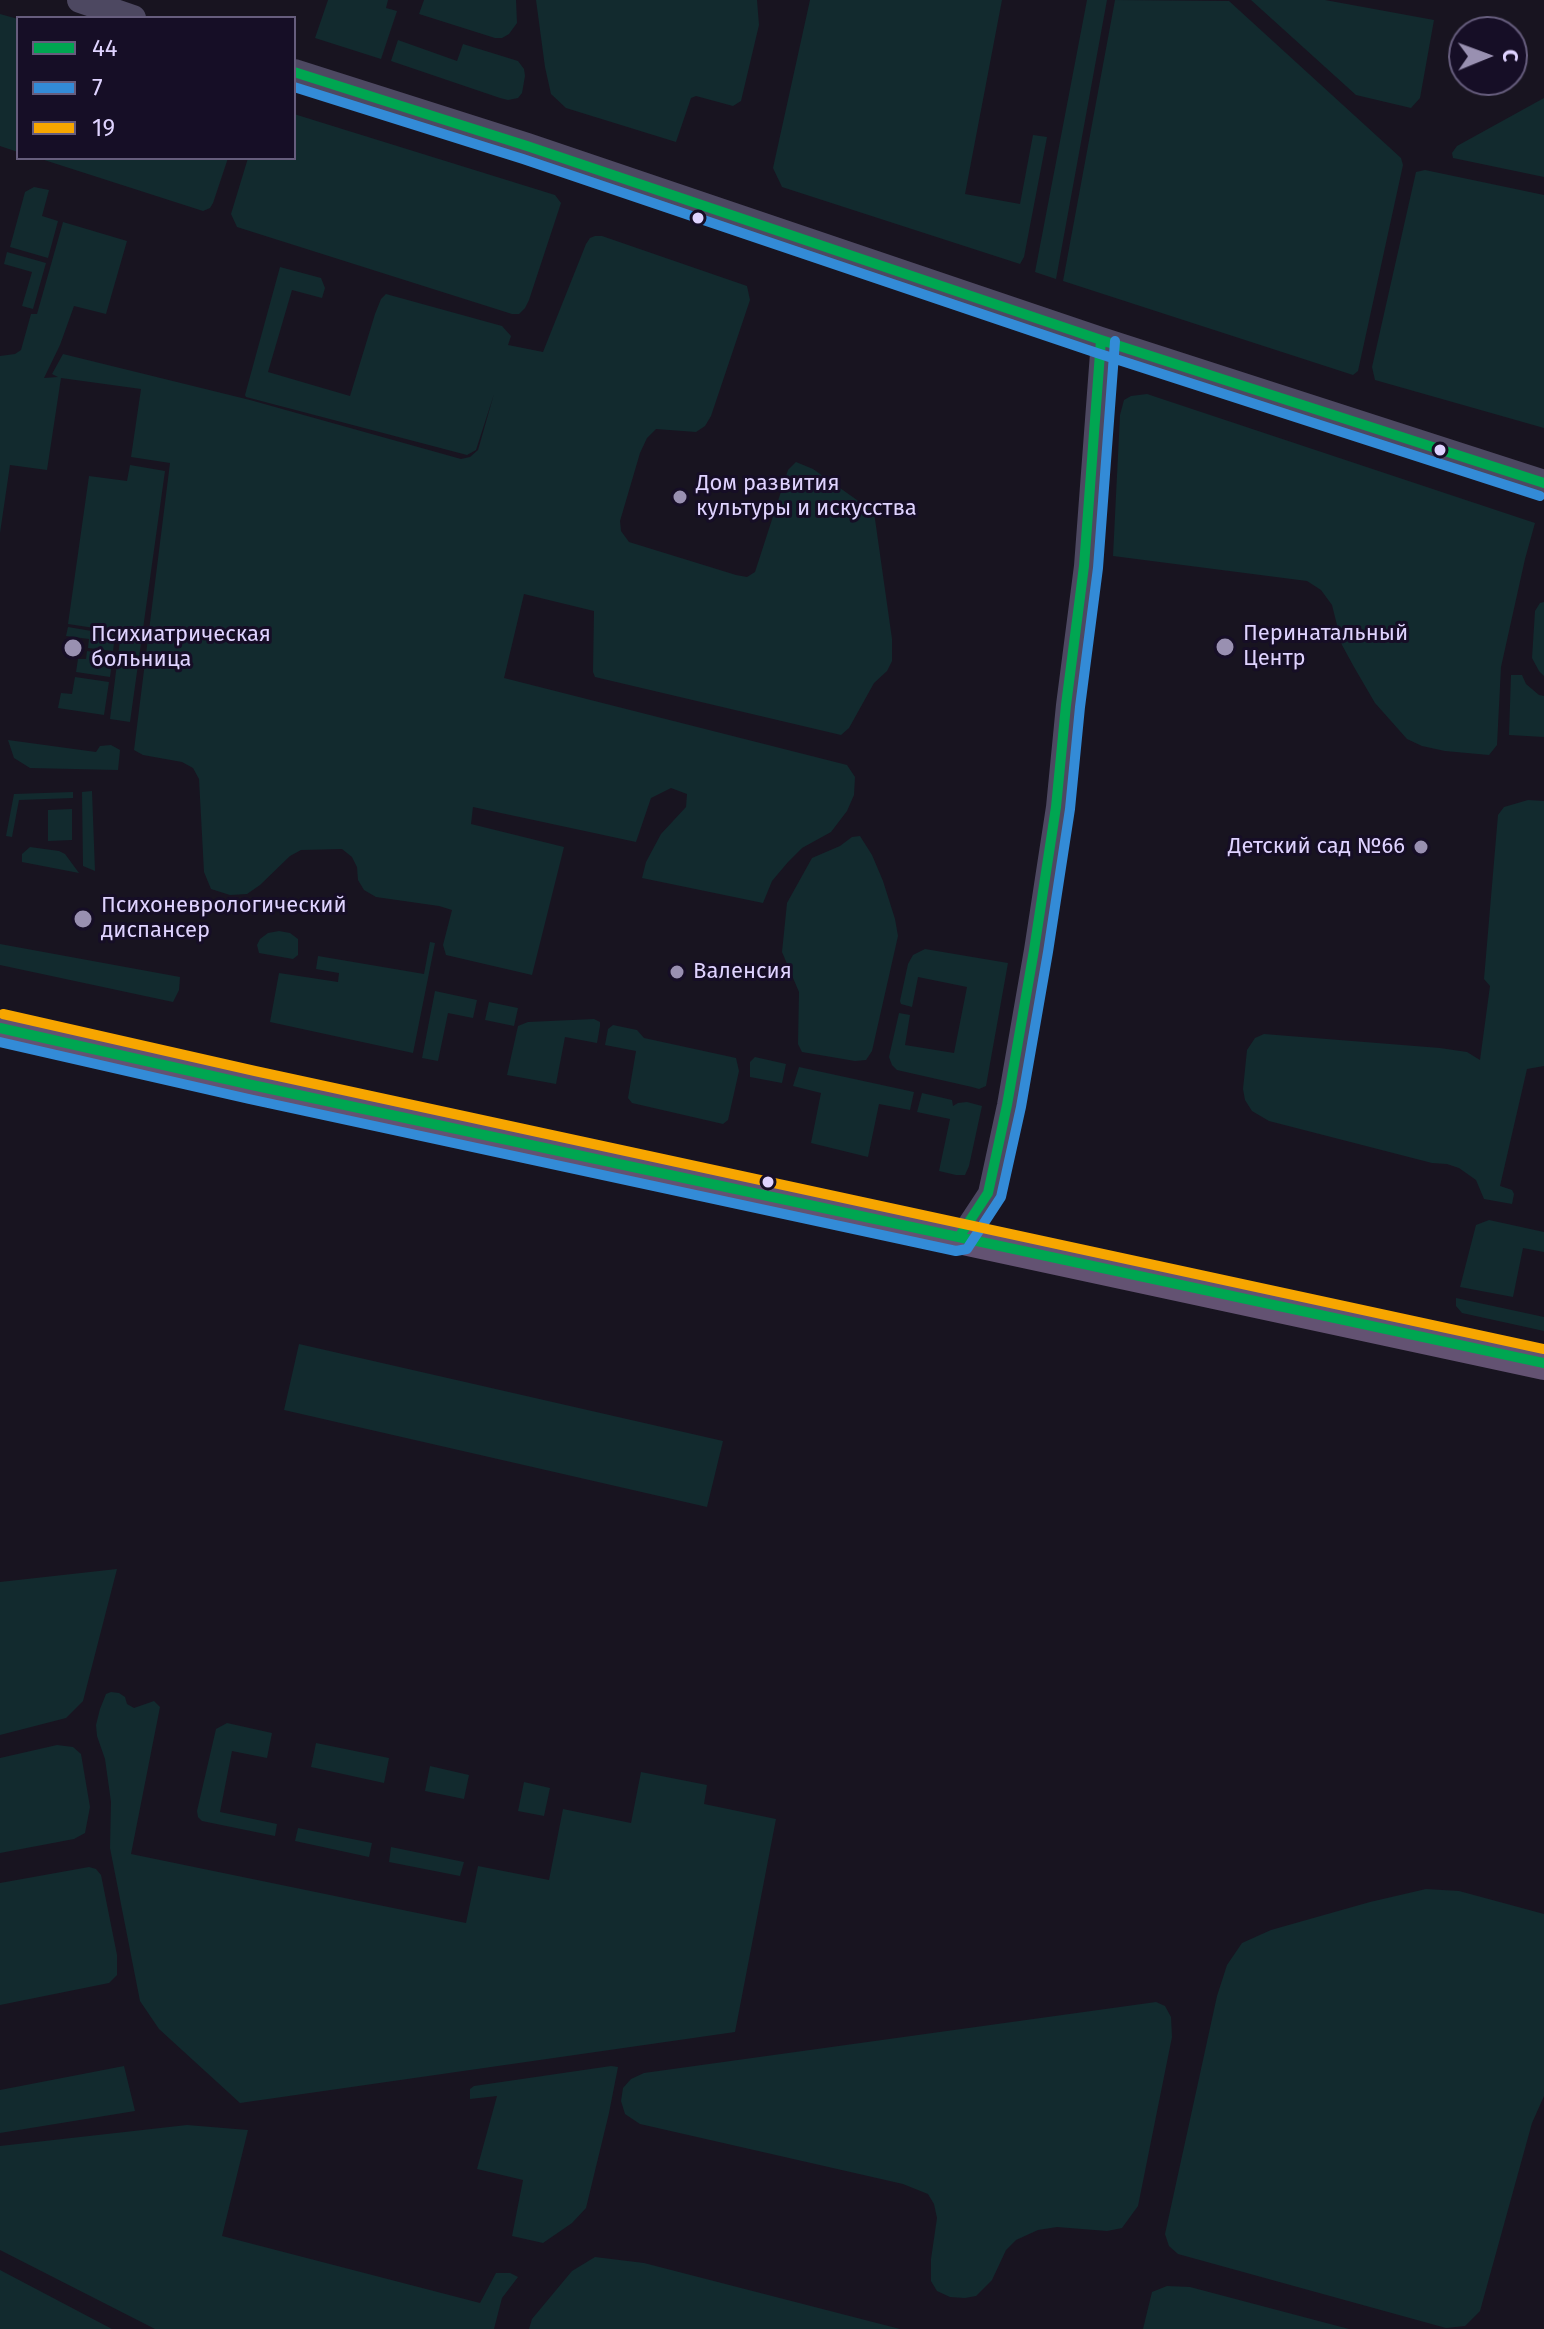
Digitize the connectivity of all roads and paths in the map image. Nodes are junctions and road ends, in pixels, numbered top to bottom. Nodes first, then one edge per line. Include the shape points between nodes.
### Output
1 (80, 0) edge
2 (127, 16) edge
3 (296, 73) edge
4 (1101, 340) junction
5 (1544, 483) edge
6 (0, 1028) edge
7 (959, 1237) junction
8 (1544, 1363) edge

1 - 2 street
3 - 4 street
4 - 5 street
4 - 7 street via 1084,566 1041,907 988,1193
6 - 7 main road
7 - 8 main road

